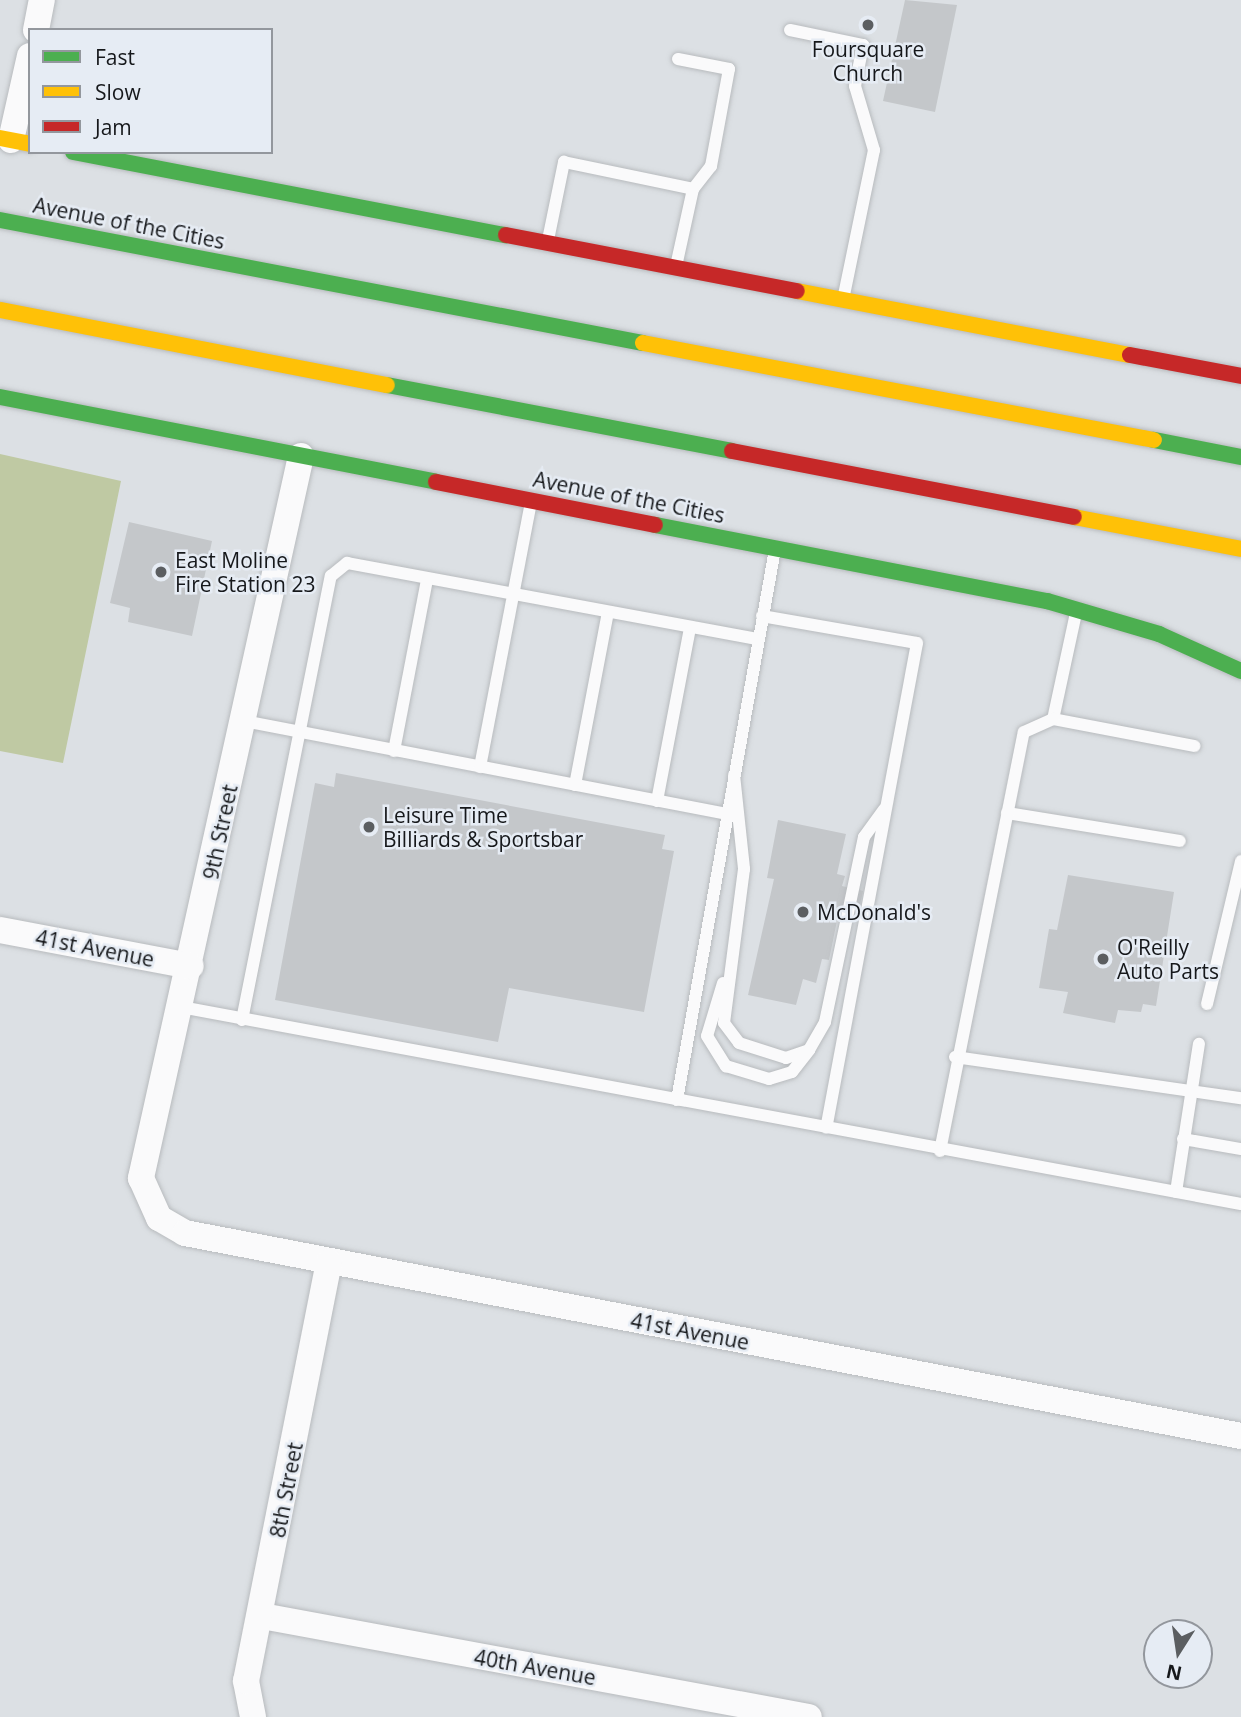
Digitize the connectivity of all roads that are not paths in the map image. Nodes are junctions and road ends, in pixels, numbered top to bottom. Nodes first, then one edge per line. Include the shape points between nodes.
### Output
1 (42, 0) edge
2 (36, 28) edge
3 (790, 30) dead end
4 (678, 59) dead end
5 (28, 67) edge
6 (14, 141) edge
7 (83, 154) edge
8 (693, 189) junction
9 (0, 220) edge
10 (547, 245) junction
11 (675, 270) junction
12 (842, 302) junction
13 (0, 310) edge
14 (1241, 376) edge
15 (0, 397) edge
16 (301, 456) junction
17 (1241, 457) edge
18 (531, 499) junction
19 (1030, 508) junction
20 (775, 546) junction
21 (1241, 549) edge
22 (1201, 560) dead end
23 (427, 579) junction
24 (513, 595) junction
25 (1077, 609) junction
26 (608, 612) junction
27 (762, 616) junction
28 (690, 628) junction
29 (758, 639) junction
30 (1241, 671) edge
31 (1053, 719) junction
32 (244, 721) junction
33 (300, 732) junction
34 (1194, 746) dead end
35 (394, 751) junction
36 (480, 767) junction
37 (734, 775) junction
38 (575, 785) junction
39 (657, 801) junction
40 (888, 803) junction
41 (1007, 813) junction
42 (727, 814) junction
43 (1180, 841) dead end
44 (1241, 861) edge
45 (0, 930) edge
46 (191, 967) junction
47 (726, 977) junction
48 (1208, 1004) dead end
49 (181, 1007) junction
50 (242, 1020) junction
51 (1199, 1044) dead end
52 (809, 1050) junction
53 (955, 1056) junction
54 (1192, 1090) junction
55 (1241, 1098) edge
56 (677, 1100) junction
57 (826, 1128) junction
58 (1183, 1139) junction
59 (1241, 1149) edge
60 (940, 1151) junction
61 (1175, 1192) junction
62 (1241, 1204) edge
63 (149, 1206) joint
64 (329, 1262) junction
65 (1241, 1436) edge
66 (262, 1616) junction
67 (253, 1717) edge
68 (809, 1717) edge

1 - 2 street
3 - 12 lane via 863,45 855,86 874,150
4 - 8 lane via 729,69 711,166
5 - 6 street
7 - 10 main road
8 - 10 lane via 564,162
8 - 11 lane
9 - 17 main road, Avenue of the Cities
10 - 11 main road
11 - 12 main road
12 - 14 main road
13 - 19 main road
15 - 16 main road, Avenue of the Cities
16 - 18 main road, Avenue of the Cities
16 - 32 street, 9th Street
18 - 20 main road, Avenue of the Cities
18 - 24 lane
19 - 21 main road
19 - 22 main road
20 - 25 main road, Avenue of the Cities
20 - 27 lane
23 - 24 lane
23 - 33 lane via 347,563 331,576
23 - 35 lane
24 - 26 lane
24 - 36 lane
25 - 30 main road, Avenue of the Cities via 1159,634
25 - 31 lane
26 - 28 lane
26 - 38 lane
27 - 29 lane
27 - 40 lane via 916,643
28 - 29 lane
28 - 39 lane
29 - 37 lane
31 - 34 lane
31 - 41 lane via 1024,732
32 - 33 lane
32 - 46 street, 9th Street
33 - 35 lane
33 - 50 lane
35 - 36 lane
36 - 38 lane
37 - 42 lane
37 - 47 lane via 744,869
38 - 39 lane
39 - 42 lane
40 - 52 lane via 864,837 825,1022
40 - 57 lane
41 - 43 lane
41 - 53 lane
42 - 56 lane via 728,834
44 - 48 lane
45 - 46 street, 41st Avenue
46 - 49 street, 9th Street
47 - 52 lane via 723,1023 739,1043 786,1058
47 - 52 lane via 707,1036 726,1066 769,1079 792,1072
49 - 50 lane
49 - 63 street, 9th Street via 142,1178
50 - 56 lane
51 - 54 lane
53 - 54 lane
53 - 60 lane
54 - 55 lane
54 - 58 lane
56 - 57 lane
57 - 60 lane
58 - 59 lane
58 - 61 lane
60 - 61 lane
61 - 62 lane
63 - 64 street, 41st Avenue via 171,1228 185,1233
64 - 65 street, 41st Avenue
64 - 66 street, 8th Street
66 - 67 street, 8th Street via 246,1681
66 - 68 street, 40th Avenue

